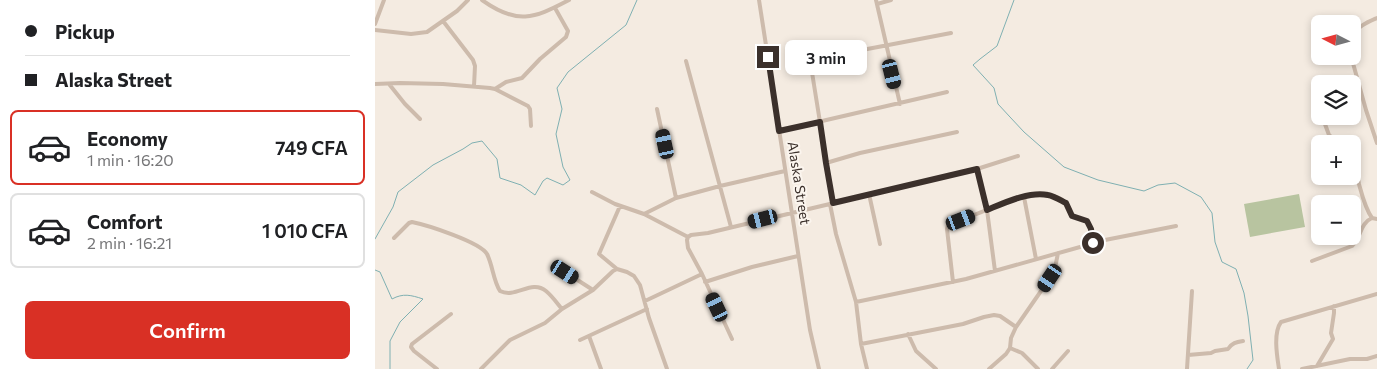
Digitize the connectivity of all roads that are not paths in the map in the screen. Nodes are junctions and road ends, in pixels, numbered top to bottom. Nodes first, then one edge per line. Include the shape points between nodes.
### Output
1 (384, 0) edge
2 (468, 0) edge
3 (482, 0) edge
4 (569, 0) edge
5 (759, 0) edge
6 (891, 0) edge
7 (876, 2) edge
8 (555, 8) junction
9 (1377, 18) edge
10 (443, 21) junction
11 (375, 24) edge
12 (1361, 26) edge
13 (375, 30) edge
14 (951, 33) dead end
15 (885, 45) junction
16 (686, 60) dead end
17 (1354, 65) edge
18 (375, 84) edge
19 (389, 84) junction
20 (474, 86) junction
21 (495, 89) junction
22 (947, 92) dead end
23 (900, 104) junction
24 (657, 108) dead end
25 (420, 119) dead end
26 (820, 122) junction
27 (531, 126) dead end
28 (779, 131) junction
29 (957, 132) dead end
30 (1377, 143) edge
31 (1018, 156) dead end
32 (826, 163) junction
33 (977, 169) junction
34 (785, 171) junction
35 (1359, 185) edge
36 (720, 186) junction
37 (593, 192) dead end
38 (869, 194) junction
39 (1024, 197) junction
40 (676, 198) junction
41 (831, 203) junction
42 (620, 206) junction
43 (987, 210) junction
44 (792, 213) junction
45 (644, 214) junction
46 (1372, 218) junction
47 (1377, 218) edge
48 (1175, 226) dead end
49 (731, 227) junction
50 (688, 237) junction
51 (394, 238) dead end
52 (1093, 243) junction
53 (880, 244) dead end
54 (1058, 253) junction
55 (799, 256) junction
56 (1036, 259) junction
57 (1312, 261) dead end
58 (617, 269) junction
59 (995, 270) junction
60 (565, 272) dead end
61 (702, 274) junction
62 (705, 282) junction
63 (953, 282) junction
64 (593, 290) junction
65 (1192, 291) dead end
66 (1377, 294) edge
67 (645, 302) junction
68 (856, 302) junction
69 (1334, 306) junction
70 (562, 309) junction
71 (647, 309) junction
72 (451, 314) dead end
73 (1016, 328) junction
74 (908, 334) junction
75 (589, 336) junction
76 (732, 339) dead end
77 (580, 340) dead end
78 (1243, 341) dead end
79 (861, 344) junction
80 (1010, 348) junction
81 (1068, 351) dead end
82 (1188, 355) junction
83 (1377, 356) edge
84 (1314, 367) edge
85 (437, 369) edge
86 (481, 369) edge
87 (601, 369) edge
88 (667, 369) edge
89 (819, 369) edge
90 (867, 369) edge
91 (936, 369) edge
92 (989, 369) edge
93 (1037, 369) edge
94 (1052, 369) edge
95 (1187, 369) edge
96 (1279, 369) edge
97 (1302, 369) edge

1 - 11 street
2 - 10 street
3 - 8 street via 496,10 523,18
4 - 8 street
5 - 28 street, Alaska Street
6 - 7 street
7 - 15 street
8 - 21 street via 567,31 566,36 522,78
9 - 12 street
10 - 13 street via 425,33
10 - 20 street via 473,60
14 - 15 street
15 - 23 street
15 - 26 street via 810,60
16 - 36 street
17 - 30 street
18 - 19 street
19 - 20 street
19 - 25 street
20 - 21 street
21 - 27 street via 528,106
22 - 23 street
23 - 26 street
24 - 40 street
26 - 28 street
26 - 32 street
28 - 34 street, Alaska Street
29 - 32 street
31 - 33 street
32 - 41 street
33 - 38 street
33 - 43 street
34 - 36 street
34 - 44 street, Alaska Street
35 - 46 street
36 - 40 street
36 - 49 street
37 - 42 street
38 - 41 street
38 - 53 street
39 - 43 street
39 - 52 street via 1047,195 1066,203 1072,216 1087,221
39 - 56 street
40 - 45 street
41 - 44 street
41 - 68 street via 836,234
42 - 45 street
42 - 58 street via 599,254
43 - 59 street
43 - 63 street via 947,227
44 - 49 street
44 - 55 street, Alaska Street
45 - 50 street
46 - 47 street
46 - 57 street via 1365,223 1352,246
48 - 52 street
49 - 50 street
50 - 61 street via 688,248
51 - 70 street via 412,222 443,231 483,249 500,291 510,294 529,287 541,288
52 - 54 street
54 - 56 street
54 - 73 street via 1050,278
55 - 62 street
55 - 89 street, Alaska Street
56 - 59 street
58 - 64 street
58 - 67 street via 634,276
59 - 63 street
60 - 64 street
61 - 62 street
61 - 67 street
62 - 76 street
63 - 68 street
64 - 70 street
65 - 82 street
66 - 69 street
67 - 71 street
68 - 79 street
69 - 84 street via 1333,339
69 - 96 street via 1281,322 1277,328
70 - 86 street via 538,327 510,340
71 - 75 street
71 - 88 street
72 - 85 street via 411,344 414,351
73 - 74 street via 994,316
73 - 80 street
74 - 79 street
74 - 91 street via 916,351
75 - 77 street
75 - 87 street
78 - 82 street via 1230,345 1228,349
79 - 90 street
80 - 92 street
80 - 93 street via 1022,353
81 - 94 street
82 - 95 street
83 - 84 street via 1350,358
84 - 97 street

